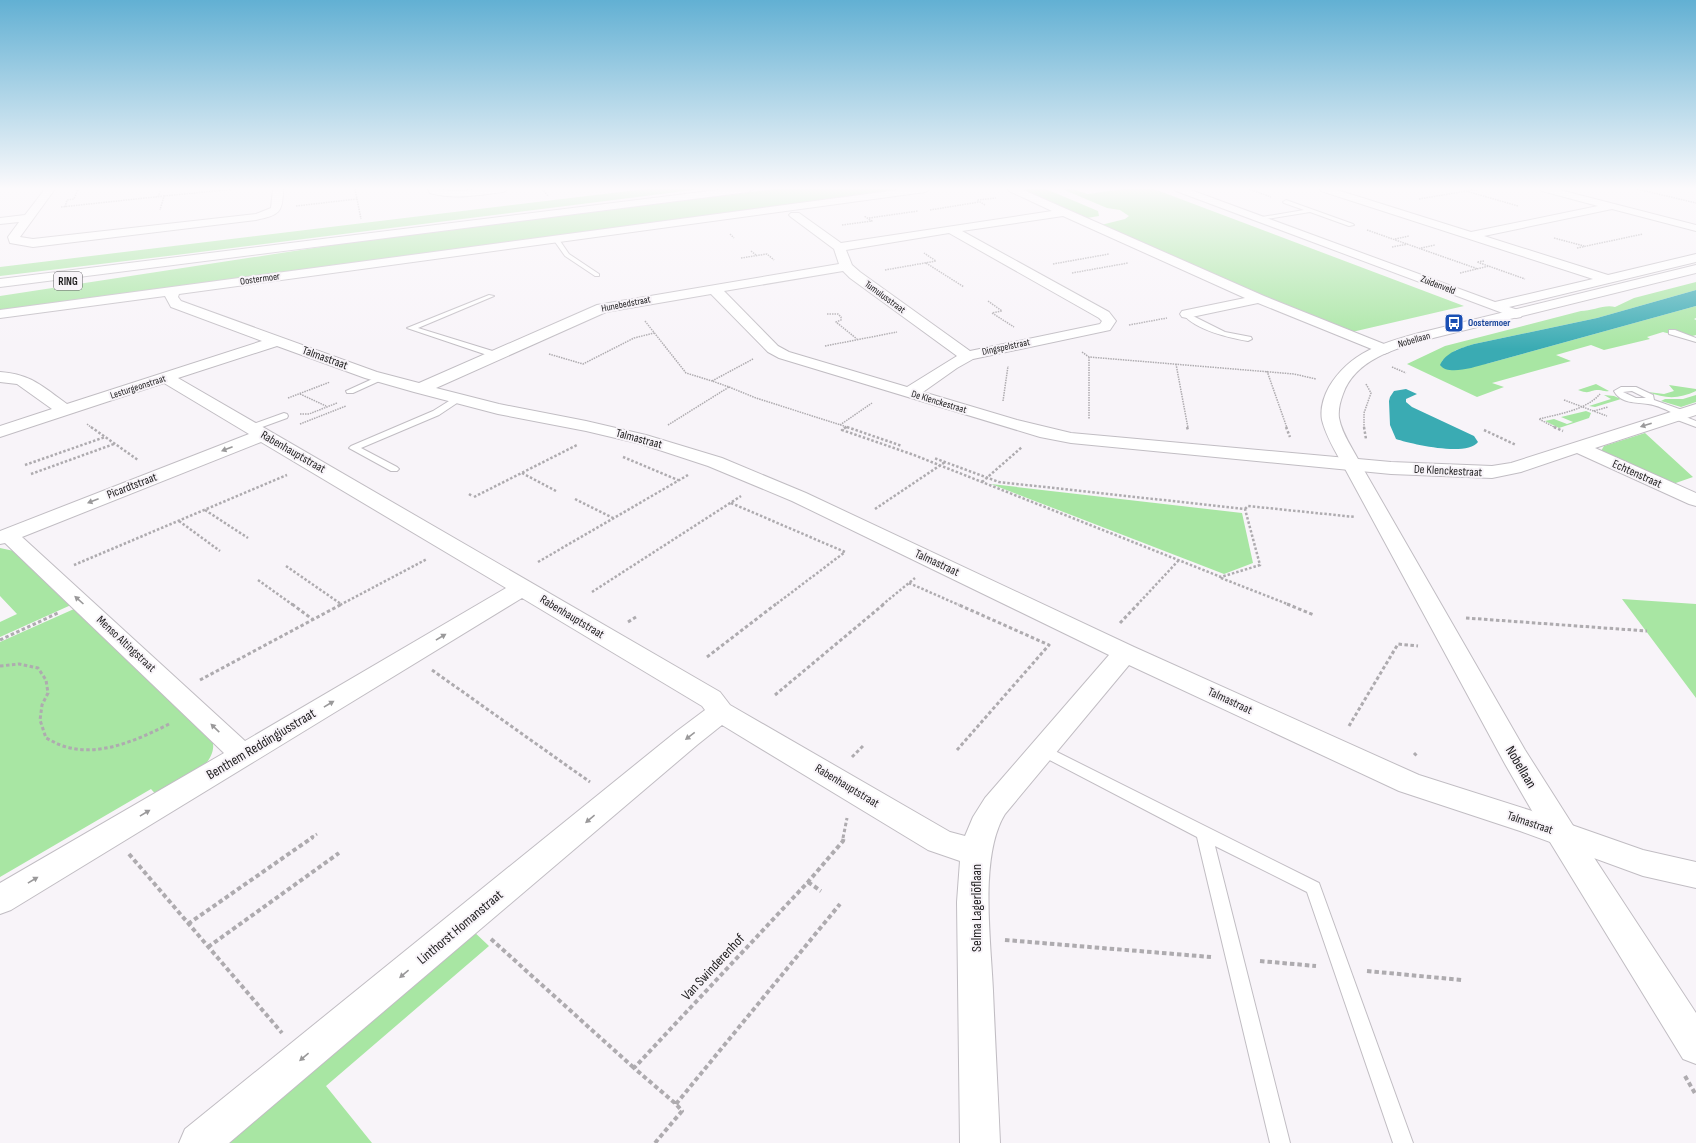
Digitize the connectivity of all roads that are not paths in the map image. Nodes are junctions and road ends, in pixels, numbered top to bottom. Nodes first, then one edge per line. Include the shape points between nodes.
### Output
1 (17, 242) edge
2 (23, 242) edge
3 (39, 242) edge
4 (321, 242) edge
5 (332, 242) edge
6 (524, 242) edge
7 (559, 242) edge
8 (833, 242) edge
9 (871, 242) edge
10 (973, 242) edge
11 (1131, 242) edge
12 (1324, 242) edge
13 (1493, 242) edge
14 (2, 246) dead end
15 (839, 247) junction
16 (1696, 258) edge
17 (1696, 270) edge
18 (850, 271) junction
19 (597, 275) dead end
20 (1607, 279) junction
21 (0, 284) edge
22 (714, 289) junction
23 (174, 290) junction
24 (0, 291) edge
25 (491, 296) dead end
26 (1259, 299) junction
27 (1494, 306) junction
28 (0, 314) edge
29 (1187, 314) joint
30 (1516, 314) junction
31 (1672, 332) dead end
32 (276, 340) junction
33 (1248, 340) dead end
34 (1696, 340) edge
35 (1384, 349) junction
36 (496, 355) junction
37 (968, 356) junction
38 (0, 377) edge
39 (166, 378) junction
40 (382, 378) junction
41 (420, 389) junction
42 (350, 390) road end
43 (910, 393) junction
44 (1618, 393) road end
45 (457, 399) junction
46 (66, 411) junction
47 (1684, 413) edge
48 (284, 416) road end
49 (1696, 424) edge
50 (0, 432) edge
51 (260, 433) junction
52 (1578, 447) junction
53 (1352, 465) junction
54 (394, 469) dead end
55 (1696, 500) edge
56 (4, 536) edge
57 (523, 588) junction
58 (1113, 647) junction
59 (721, 712) junction
60 (1043, 750) junction
61 (243, 755) junction
62 (1204, 833) junction
63 (1561, 833) junction
64 (977, 851) junction
65 (1696, 875) edge
66 (0, 900) edge
67 (1696, 1046) edge
68 (199, 1143) edge
69 (980, 1143) edge
70 (1280, 1143) edge
71 (1403, 1143) edge

1 - 14 street
2 - 3 street
4 - 21 street, RING
5 - 24 street, RING
6 - 23 street, Oostermoer
7 - 19 lane via 567,255
8 - 15 street
9 - 15 street
10 - 37 street, Dingspelstraat via 1104,315 1109,321 1105,327
11 - 26 street
12 - 27 street, Zuidenveld
13 - 20 street
15 - 18 street
16 - 20 street
17 - 30 street, Nobellaan
18 - 22 street, Hunebedstraat
18 - 37 street, Tumulusstraat
20 - 27 street
22 - 36 street, Hunebedstraat via 613,305 593,311
22 - 43 street, De Klenckestraat via 778,352
23 - 28 street, Oostermoer
23 - 32 street, Talmastraat via 171,297 176,304
25 - 36 lane via 410,328
26 - 29 street
26 - 35 street
27 - 30 street, Zuidenveld
29 - 33 lane via 1190,318 1223,334
30 - 35 street, Nobellaan
31 - 34 lane
32 - 39 street, Lesturgeonstraat
32 - 40 street, Talmastraat
35 - 53 street, Nobellaan via 1348,372 1332,399 1331,420
36 - 41 street, Hunebedstraat
37 - 43 street, Dingspelstraat
38 - 46 street via 23,381
39 - 46 street, Lesturgeonstraat
39 - 51 street, Rabenhauptstraat
40 - 41 street, Talmastraat
40 - 42 lane
41 - 45 street, Talmastraat
43 - 53 street, De Klenckestraat via 1040,432 1071,438
44 - 47 lane via 1636,401 1649,401
45 - 54 lane via 436,413 354,448
45 - 58 street, Talmastraat via 646,440 742,472
46 - 50 street, Lesturgeonstraat
47 - 49 lane
47 -> 52 street, De Klenckestraat
48 - 51 lane
51 -> 56 street, Picardtstraat
51 - 57 street, Rabenhauptstraat
52 - 53 street, De Klenckestraat via 1514,468 1492,472
52 - 55 street, Echtenstraat
53 - 63 street, Nobellaan via 1515,757
61 -> 56 street, Menso Altingstraat via 51,574
57 - 59 street, Rabenhauptstraat via 711,699
61 -> 57 street, Benthem Reddingiusstraat
58 - 60 street, Selma Lagerlöflaan
58 - 63 street, Talmastraat via 1409,783
59 - 64 street, Rabenhauptstraat via 939,841
59 -> 68 street, Linthorst Homanstraat
60 - 62 lane
60 - 64 street, Selma Lagerlöflaan via 987,817
66 -> 61 street, Benthem Reddingiusstraat
62 - 70 lane
62 - 71 lane via 1313,888
63 - 65 street, Talmastraat via 1643,863
63 - 67 street, Nobellaan
64 - 69 street, Selma Lagerlöflaan via 973,902

